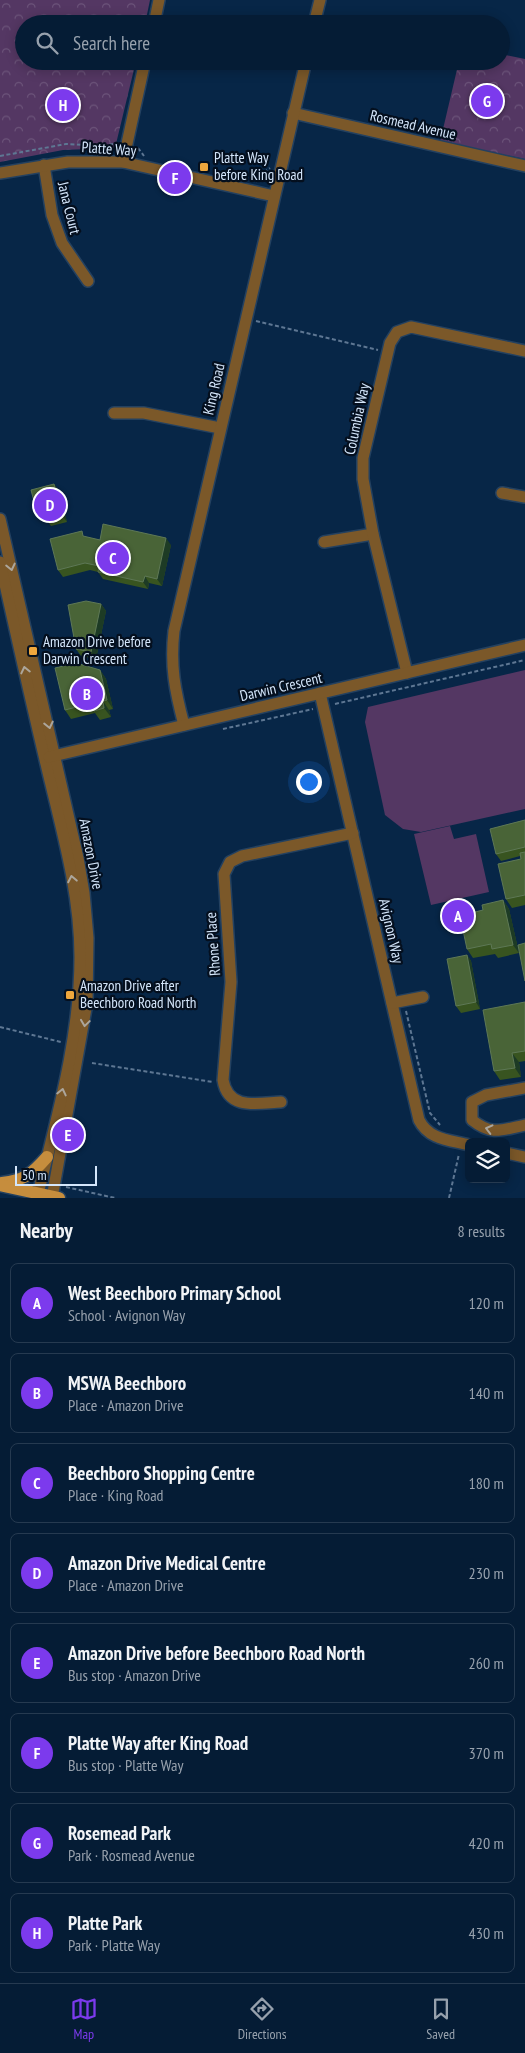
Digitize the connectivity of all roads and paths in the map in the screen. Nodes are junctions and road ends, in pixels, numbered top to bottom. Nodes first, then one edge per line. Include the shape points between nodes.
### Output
1 (159, 0) edge
2 (320, 0) edge
3 (156, 15) edge
4 (316, 15) edge
5 (143, 70) edge
6 (304, 70) edge
7 (293, 113) junction
8 (122, 162) junction
9 (44, 165) junction
10 (525, 166) edge
11 (271, 167) dead end
12 (0, 173) edge
13 (254, 192) junction
14 (274, 196) junction
15 (88, 282) dead end
16 (245, 318) junction
17 (525, 351) edge
18 (388, 352) junction
19 (114, 413) dead end
20 (220, 428) junction
21 (502, 493) dead end
22 (525, 497) edge
23 (0, 519) edge
24 (373, 534) junction
25 (324, 542) dead end
26 (0, 562) edge
27 (525, 645) edge
28 (525, 660) edge
29 (407, 673) junction
30 (320, 693) junction
31 (335, 704) dead end
32 (184, 725) junction
33 (50, 757) junction
34 (353, 833) junction
35 (423, 997) dead end
36 (398, 1002) junction
37 (0, 1027) edge
38 (72, 1044) junction
39 (92, 1063) dead end
40 (222, 1080) junction
41 (525, 1088) edge
42 (282, 1102) dead end
43 (525, 1125) edge
44 (442, 1127) dead end
45 (465, 1144) edge
46 (510, 1154) edge
47 (47, 1157) junction
48 (525, 1157) edge
49 (0, 1184) edge
50 (37, 1196) edge
51 (55, 1198) edge
52 (449, 1198) edge

1 - 3 street
2 - 4 street
5 - 8 street
6 - 7 street, King Road
7 - 10 street, Rosmead Avenue
7 - 14 street, King Road
8 - 9 street, Platte Way
8 - 13 street, Platte Way
9 - 12 street, Platte Way
9 - 15 street, Jana Court via 52,215 62,244
11 - 13 path via 257,178
13 - 14 street, Platte Way
14 - 16 street, King Road
16 - 18 path
16 - 20 street, King Road
17 - 18 street, Columbia Way via 411,326 397,332
18 - 24 street, Columbia Way via 363,458 363,479
19 - 20 street via 144,413
20 - 32 street, King Road via 174,631 173,679
21 - 22 street
23 -> 33 street, Amazon Drive
24 - 25 street
24 - 29 street, Columbia Way
33 -> 26 street, Amazon Drive
27 - 29 street, Darwin Crescent
28 - 31 path
29 - 30 street, Darwin Crescent
30 - 32 street, Darwin Crescent
30 - 34 street, Avignon Way
32 - 33 street, Darwin Crescent
38 -> 33 street, Amazon Drive via 80,958 78,922
33 -> 51 street, Amazon Drive via 83,885 89,962 84,1026
34 - 36 street, Avignon Way
34 - 40 street, Rhone Place via 242,856 235,858 226,868 224,883 231,994
35 - 36 street
36 - 44 path via 430,1113
36 - 45 street, Avignon Way via 419,1120 435,1137
37 - 38 path
47 -> 38 street, Amazon Drive
39 - 40 path via 211,1082
40 - 42 street via 227,1094 236,1101
43 -> 41 street via 494,1132 483,1129 472,1120 472,1102 486,1095
45 - 52 path
46 - 48 street
47 - 49 main road via 31,1174
47 - 50 street, Amazon Drive
49 - 50 main road
50 - 51 main road

